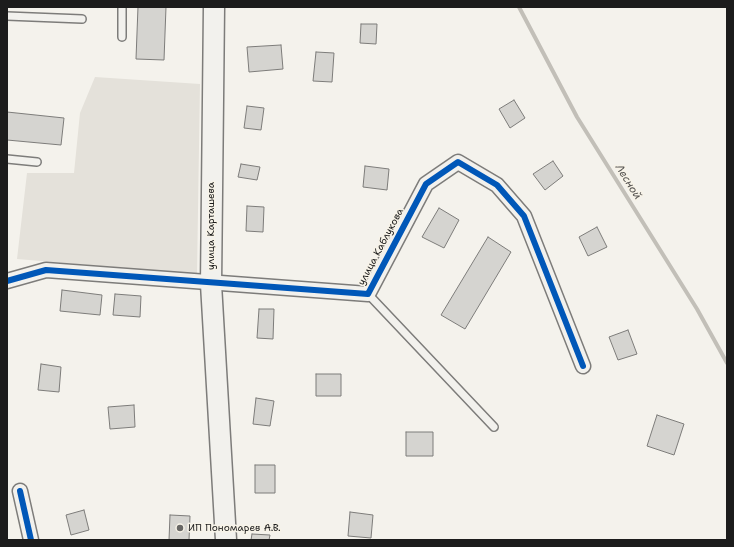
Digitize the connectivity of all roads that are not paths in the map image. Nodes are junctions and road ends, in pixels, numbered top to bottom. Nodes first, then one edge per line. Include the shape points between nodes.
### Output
1 (122, 7) edge
2 (214, 7) edge
3 (7, 16) edge
4 (82, 19) dead end
5 (122, 37) dead end
6 (7, 159) edge
7 (38, 162) dead end
8 (7, 281) edge
9 (211, 284) junction
10 (368, 294) junction
11 (583, 366) dead end
12 (494, 427) dead end
13 (20, 491) dead end
14 (31, 540) edge
15 (226, 540) edge

1 - 5 lane
2 - 9 main road, улица Карташева
3 - 4 lane
6 - 7 lane
8 - 9 street, улица Каблукова via 46,270
9 - 10 street, улица Каблукова
9 - 15 main road, улица Карташева
10 - 11 street, улица Каблукова via 426,184 458,162 497,185 524,216
10 - 12 lane
13 - 14 street

